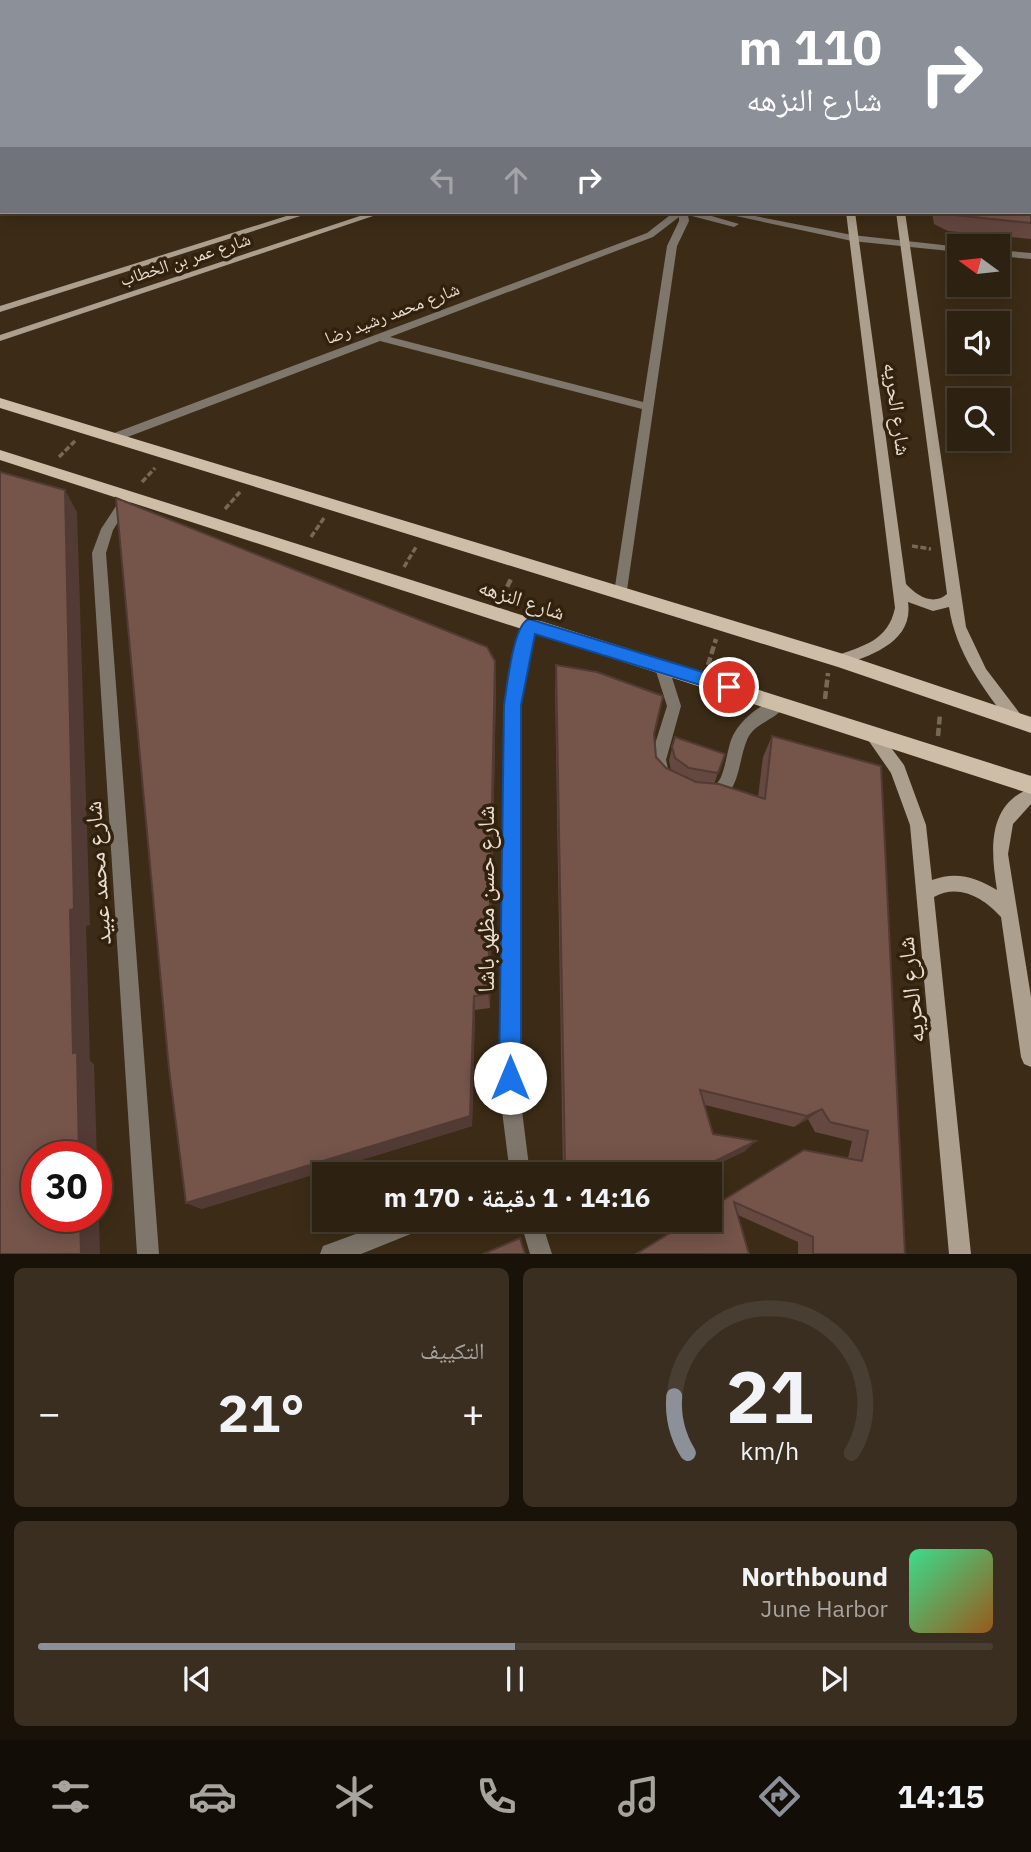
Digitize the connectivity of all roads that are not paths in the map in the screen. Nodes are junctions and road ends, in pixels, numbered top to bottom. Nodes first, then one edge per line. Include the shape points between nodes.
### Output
1 (302, 214) edge
2 (374, 214) edge
3 (678, 214) edge
4 (682, 214) edge
5 (697, 214) edge
6 (732, 214) edge
7 (850, 214) edge
8 (900, 214) edge
9 (650, 235) junction
10 (852, 238) junction
11 (905, 243) junction
12 (673, 246) junction
13 (947, 248) edge
14 (1010, 254) edge
15 (1031, 256) edge
16 (0, 309) edge
17 (378, 337) junction
18 (0, 338) edge
19 (0, 403) edge
20 (649, 407) junction
21 (113, 438) junction
22 (0, 455) edge
23 (128, 496) junction
24 (900, 587) junction
25 (621, 593) junction
26 (954, 596) junction
27 (529, 625) junction
28 (835, 658) junction
29 (661, 665) junction
30 (779, 704) junction
31 (1023, 722) edge
32 (872, 734) junction
33 (671, 785) edge
34 (1031, 785) edge
35 (693, 793) edge
36 (1031, 795) edge
37 (925, 893) junction
38 (1010, 914) junction
39 (1031, 1057) edge
40 (518, 1162) edge
41 (389, 1232) edge
42 (535, 1232) edge
43 (148, 1254) edge
44 (331, 1254) edge
45 (541, 1254) edge
46 (960, 1254) edge

1 - 16 street, شارع عمر بن الخطاب
2 - 18 street, شارع عمر بن الخطاب
3 - 9 street, شارع محمد رشيد رضا
4 - 12 street via 684,222
5 - 10 street via 796,236
6 - 10 street
7 - 10 street, شارع الحريه
8 - 11 street, شارع الحريه
9 - 12 street
9 - 17 street, شارع محمد رشيد رضا
10 - 11 street
10 - 24 street, شارع الحريه
11 - 13 street
11 - 26 street, شارع الحريه
12 - 20 street
14 - 15 street
17 - 20 street
17 - 21 street, شارع محمد رشيد رضا
19 - 21 main road, شارع النزهه
20 - 25 street
21 - 25 main road, شارع النزهه
22 - 23 main road, شارع النزهه
23 - 27 main road, شارع النزهه
23 - 43 street, شارع محمد عبيد via 107,529 99,553
24 - 26 street via 916,601 931,605
24 - 28 street, شارع الحريه via 901,616 891,636 878,647
25 - 28 main road, شارع النزهه
26 - 31 street, شارع الحريه via 969,654
27 - 29 main road, شارع النزهه
27 - 40 street, شارع حسن مظهر باشا via 516,676 512,720 511,1103
28 - 31 main road, شارع النزهه
29 - 30 main road, شارع النزهه
29 - 33 street via 674,706 673,741 658,765
30 - 32 main road, شارع النزهه
30 - 35 street via 746,729 725,759 726,786 720,794
32 - 34 main road, شارع النزهه
32 - 37 street, شارع الحريه via 898,770 910,797 918,825
36 - 38 street via 1007,817 1000,841
37 - 38 street via 941,884 962,883 993,897
37 - 46 street, شارع الحريه
38 - 39 street
41 - 44 street
42 - 45 street

